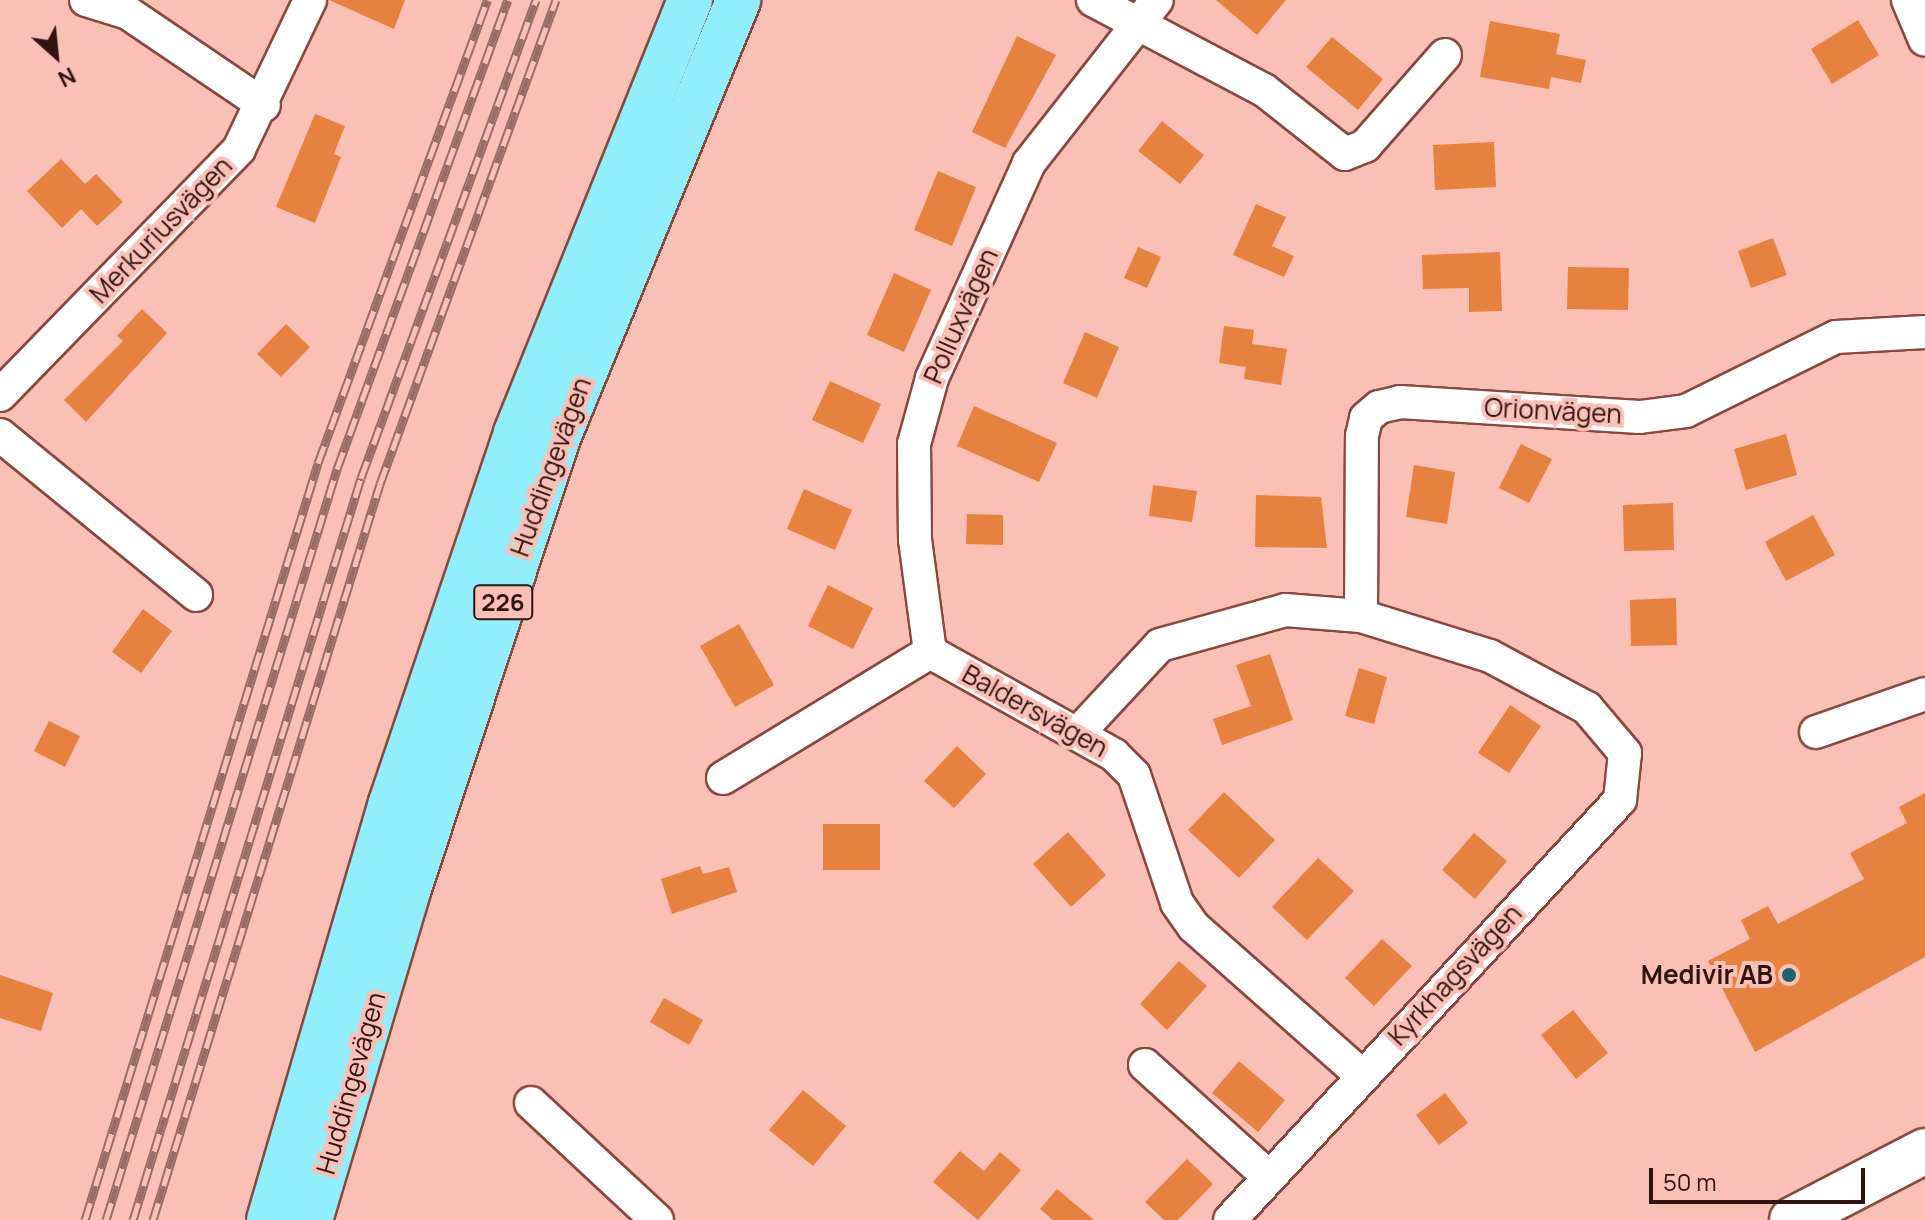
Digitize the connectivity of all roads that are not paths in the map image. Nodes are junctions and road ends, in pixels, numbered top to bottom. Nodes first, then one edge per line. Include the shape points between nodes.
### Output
1 (86, 0) edge
2 (310, 0) edge
3 (690, 0) edge
4 (738, 0) edge
5 (1093, 0) edge
6 (1908, 0) edge
7 (127, 7) edge
8 (1148, 11) edge
9 (1925, 40) edge
10 (1445, 55) dead end
11 (264, 105) junction
12 (1925, 332) edge
13 (0, 395) edge
14 (0, 435) edge
15 (196, 595) dead end
16 (1361, 616) junction
17 (930, 652) junction
18 (1925, 694) edge
19 (1080, 731) junction
20 (1816, 732) dead end
21 (723, 778) dead end
22 (1145, 1065) dead end
23 (1361, 1075) junction
24 (531, 1103) dead end
25 (1925, 1151) edge
26 (1269, 1177) junction
27 (269, 1220) edge
28 (310, 1220) edge
29 (657, 1220) edge
30 (1230, 1220) edge
31 (1792, 1220) edge

1 - 7 street
2 - 11 street, Merkuriusvägen
3 - 27 main road, Huddingevägen / 226 via 516,433 391,803
4 - 28 main road, Huddingevägen / 226 via 557,440 409,888
5 - 8 street
6 - 9 street
7 - 11 street
8 - 10 street via 1264,90 1345,154 1365,146
8 - 17 street, Polluxvägen via 1029,163 924,403 914,444 915,540
11 - 13 street, Merkuriusvägen via 200,194
12 - 16 street, Orionvägen via 1836,337 1686,411 1640,417 1379,407 1366,418 1362,436
14 - 15 street
16 - 19 street via 1285,610 1183,633 1160,645
16 - 23 street, Kyrkhagsvägen via 1451,641 1538,678 1608,725 1627,767 1620,800
17 - 19 street, Baldersvägen via 1029,711
17 - 21 street
18 - 20 street
19 - 23 street, Baldersvägen via 1134,775 1177,903 1194,927
22 - 26 street
23 - 26 street, Kyrkhagsvägen
24 - 29 street
25 - 31 main road
26 - 30 street, Kyrkhagsvägen

